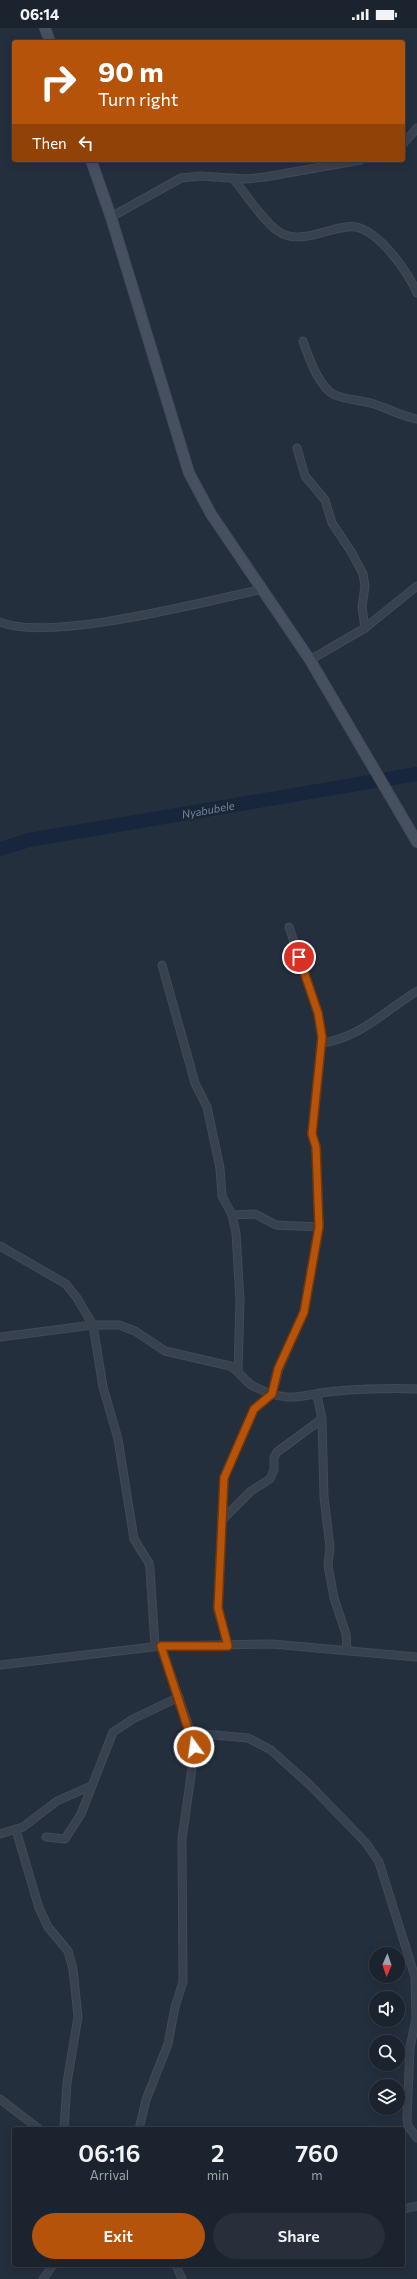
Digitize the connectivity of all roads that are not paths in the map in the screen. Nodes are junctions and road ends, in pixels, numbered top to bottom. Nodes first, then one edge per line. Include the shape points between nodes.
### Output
1 (45, 28) edge
2 (49, 40) edge
3 (417, 128) edge
4 (405, 142) edge
5 (92, 162) edge
6 (350, 162) edge
7 (233, 178) junction
8 (111, 217) junction
9 (417, 293) edge
10 (302, 341) dead end
11 (417, 418) edge
12 (297, 448) dead end
13 (417, 586) edge
14 (263, 589) junction
15 (0, 622) edge
16 (366, 628) junction
17 (310, 660) junction
18 (417, 842) edge
19 (289, 927) dead end
20 (162, 965) dead end
21 (417, 991) edge
22 (322, 1043) junction
23 (232, 1215) junction
24 (319, 1227) junction
25 (0, 1246) edge
26 (93, 1325) junction
27 (0, 1337) edge
28 (238, 1370) junction
29 (417, 1389) edge
30 (272, 1394) junction
31 (317, 1395) junction
32 (322, 1419) junction
33 (224, 1518) junction
34 (158, 1646) junction
35 (228, 1646) junction
36 (347, 1651) junction
37 (417, 1657) edge
38 (0, 1665) edge
39 (179, 1697) junction
40 (191, 1733) junction
41 (91, 1786) junction
42 (16, 1830) junction
43 (0, 1834) edge
44 (46, 1837) dead end
45 (0, 2099) edge
46 (36, 2127) edge
47 (64, 2127) edge
48 (139, 2127) edge
49 (417, 2138) edge
50 (417, 2206) edge
51 (405, 2209) edge
52 (52, 2267) edge
53 (177, 2267) edge
54 (43, 2279) edge
55 (182, 2279) edge

1 - 2 street
3 - 4 street
5 - 8 street
6 - 7 street via 265,177
7 - 8 street via 181,178
7 - 9 street via 278,232 305,237 355,227 367,231 383,244 406,272
8 - 14 street via 189,473 211,514
10 - 11 street via 309,360 328,391 375,404 400,416
12 - 16 street via 305,476 325,500 332,523 362,574 365,586 362,607
13 - 16 street
14 - 15 street via 124,618 71,625 30,628
14 - 17 street
16 - 17 street
17 - 18 street
19 - 22 street via 318,1013
20 - 23 street via 195,1083 207,1107 220,1168 222,1196
21 - 22 street via 373,1023 343,1038
22 - 24 street via 312,1134 316,1147
23 - 24 street via 255,1214 276,1225
23 - 28 street via 240,1281
24 - 30 street via 304,1312 278,1369
25 - 26 street via 66,1284 78,1298
26 - 27 street
26 - 28 street via 119,1325 135,1331 165,1351
26 - 34 street via 103,1387 118,1439 134,1540 149,1563
28 - 30 street via 254,1387
29 - 31 street via 336,1391
30 - 31 street via 287,1398
30 - 33 street via 254,1409 237,1452 228,1466 224,1478
31 - 32 street
32 - 33 street via 277,1452 270,1479 251,1491
32 - 36 street via 324,1497 330,1547 328,1565 334,1598 346,1634
33 - 35 street via 218,1608
34 - 35 street
34 - 38 street
34 - 39 street
35 - 36 street via 272,1644
36 - 37 street
39 - 40 street
39 - 41 street via 133,1719 113,1732
40 - 48 street via 194,1754 182,1839 184,1975 168,2044 146,2100
40 - 49 street via 248,1738 271,1750 311,1786 366,1843 379,1862 414,1977 416,2018 410,2048 407,2118 408,2126
41 - 42 street via 61,1799 28,1825
41 - 44 street via 71,1833 65,1839
42 - 43 street
42 - 47 street via 38,1908 48,1927 68,1951 74,1974 78,2017 67,2083
45 - 46 street
50 - 51 street
52 - 54 street
53 - 55 street

